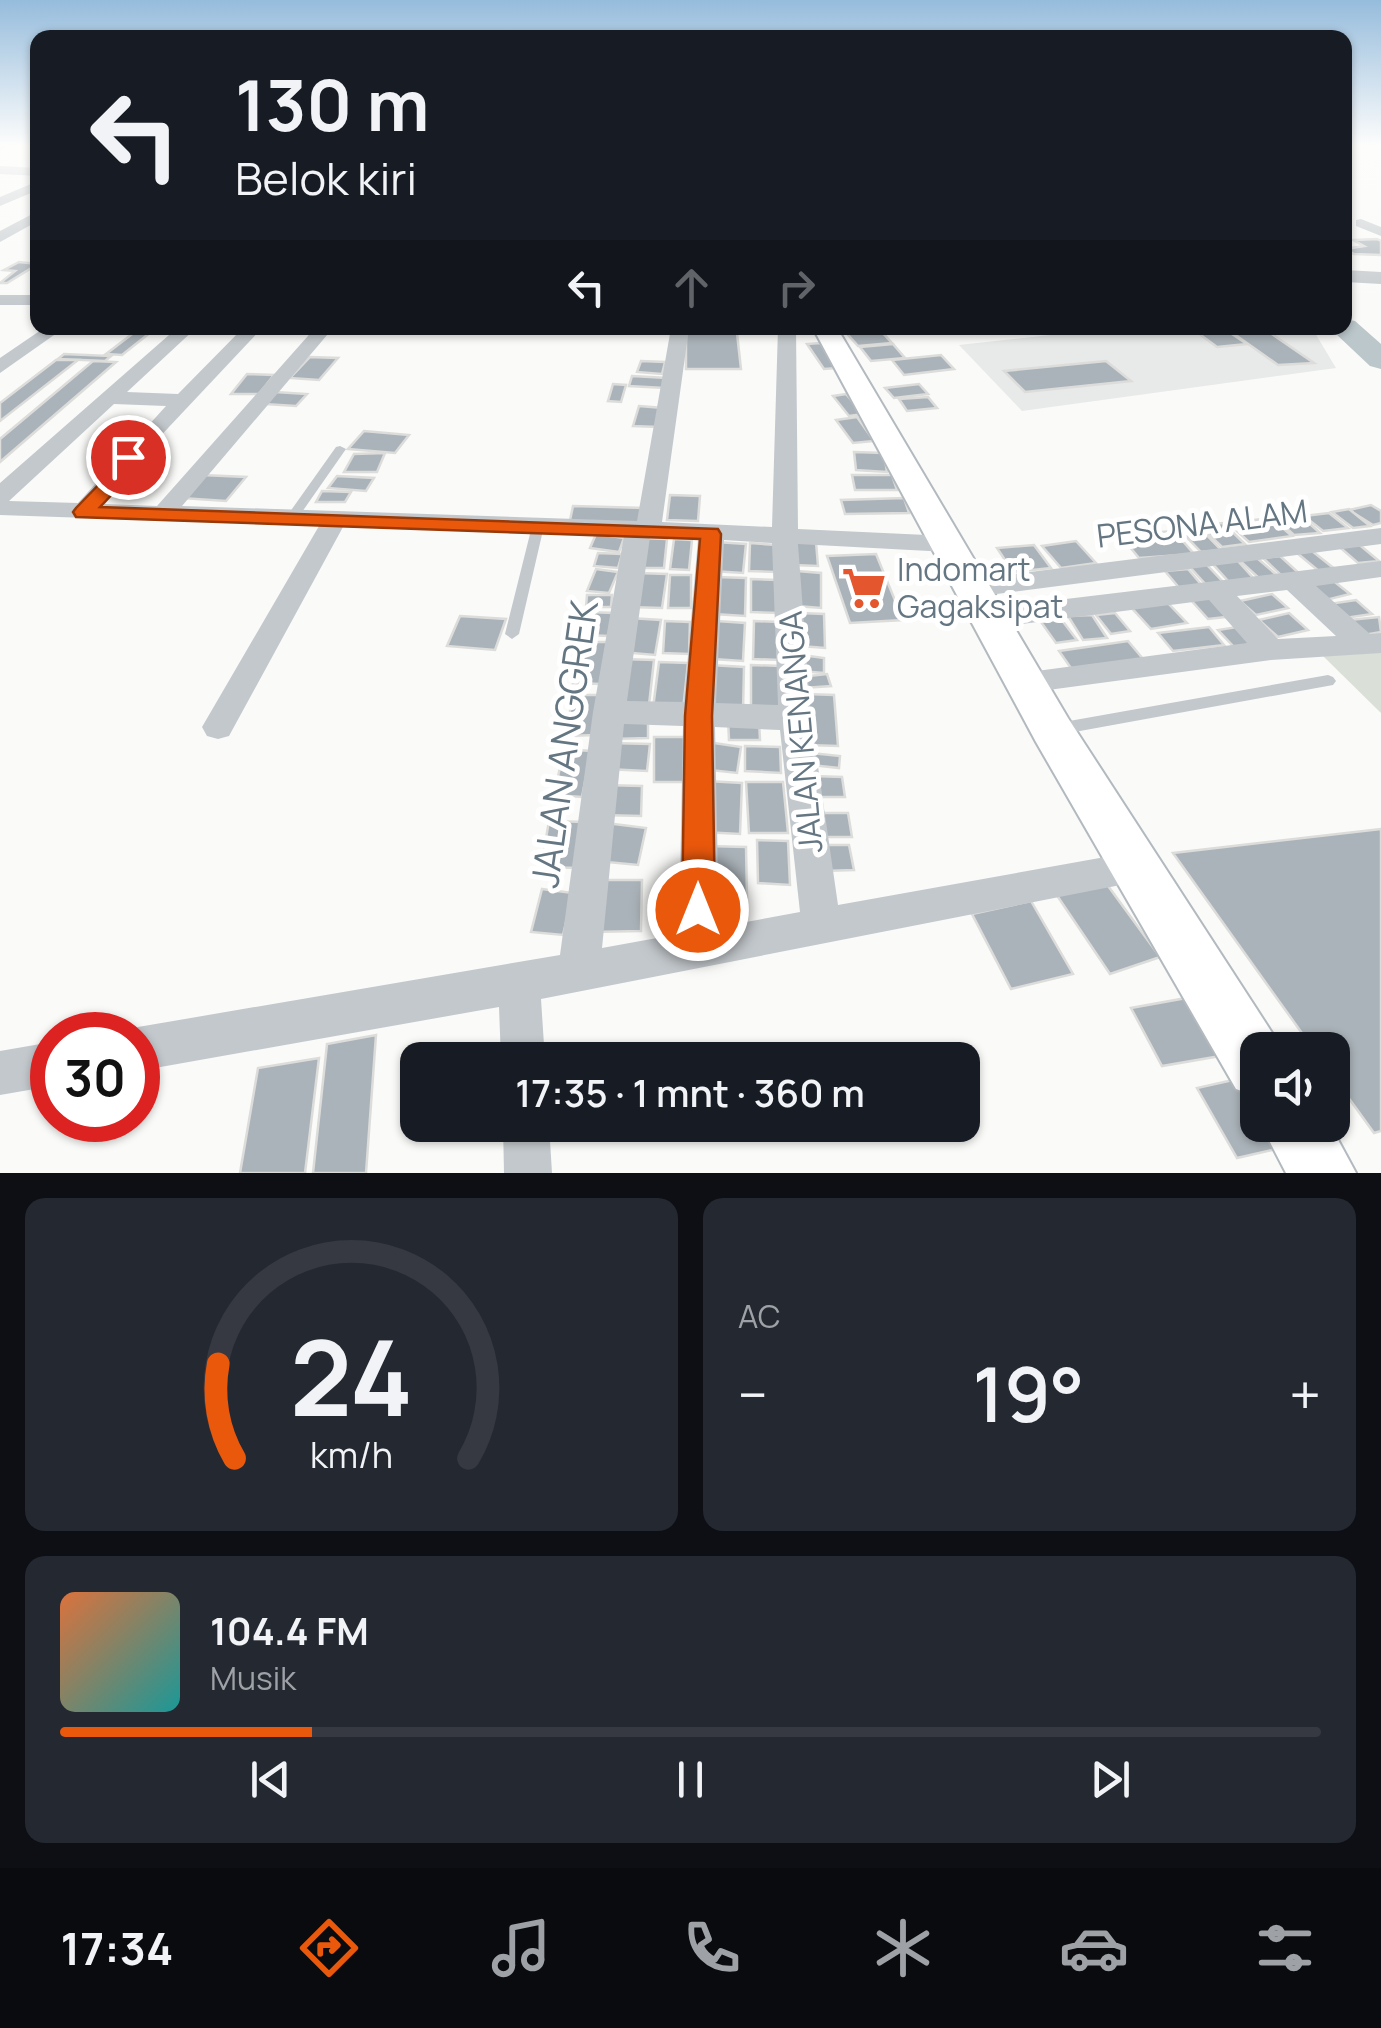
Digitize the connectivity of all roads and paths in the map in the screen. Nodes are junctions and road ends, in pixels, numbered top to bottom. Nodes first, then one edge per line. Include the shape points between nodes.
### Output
1 (30, 220) edge
2 (1361, 223) dead end
3 (1381, 232) edge
4 (0, 237) edge
5 (1352, 276) edge
6 (1381, 278) edge
7 (0, 300) edge
8 (30, 300) edge
9 (45, 335) edge
10 (179, 335) edge
11 (246, 335) edge
12 (318, 335) edge
13 (679, 335) edge
14 (787, 335) edge
15 (829, 335) edge
16 (0, 367) edge
17 (109, 398) junction
18 (182, 400) junction
19 (340, 449) dead end
20 (0, 496) edge
21 (0, 508) edge
22 (83, 512) junction
23 (161, 516) junction
24 (291, 520) junction
25 (334, 521) junction
26 (538, 526) junction
27 (643, 530) junction
28 (785, 533) junction
29 (711, 534) junction
30 (1381, 536) edge
31 (948, 544) junction
32 (1376, 575) edge
33 (1293, 580) junction
34 (1216, 590) junction
35 (982, 603) junction
36 (512, 634) dead end
37 (1372, 644) edge
38 (1272, 650) junction
39 (1328, 681) dead end
40 (1026, 682) junction
41 (608, 712) junction
42 (698, 716) junction
43 (795, 718) junction
44 (218, 726) dead end
45 (1052, 730) junction
46 (1134, 868) junction
47 (821, 927) junction
48 (698, 949) junction
49 (579, 969) junction
50 (519, 983) junction
51 (1240, 1039) edge
52 (521, 1042) edge
53 (160, 1045) edge
54 (30, 1068) edge
55 (0, 1073) edge
56 (527, 1142) edge
57 (1304, 1142) edge
58 (528, 1173) edge
59 (1323, 1173) edge

1 - 4 street
2 - 3 street
5 - 6 street
7 - 8 street
9 - 16 street
10 - 17 street
11 - 18 street
12 - 23 street
13 - 27 street, JALAN ANGGREK
14 - 28 street, JALAN KENANGA
15 - 31 main road
17 - 18 street
17 - 20 street
18 - 22 street
19 - 24 lane
21 - 22 street
22 - 23 street
23 - 24 street
24 - 25 street
25 - 26 street
25 - 44 street
26 - 27 street
26 - 36 lane
27 - 29 street
27 - 41 street, JALAN ANGGREK
28 - 29 street
28 - 31 street
28 - 43 street, JALAN KENANGA
29 - 42 street
30 - 35 street, PESONA ALAM
31 - 35 main road
32 - 33 street
33 - 34 street
33 - 37 street
34 - 35 street
34 - 38 street
35 - 40 main road
37 - 38 street
38 - 40 street
39 - 45 lane
40 - 45 main road
41 - 42 street
41 - 49 street, JALAN ANGGREK
42 - 43 street
42 - 48 street
43 - 47 street, JALAN KENANGA
45 - 46 main road
46 - 47 street
46 - 51 main road
47 - 48 street
48 - 49 street
49 - 50 street
50 - 52 street
50 - 53 street
54 - 55 street
56 - 58 street
57 - 59 main road

